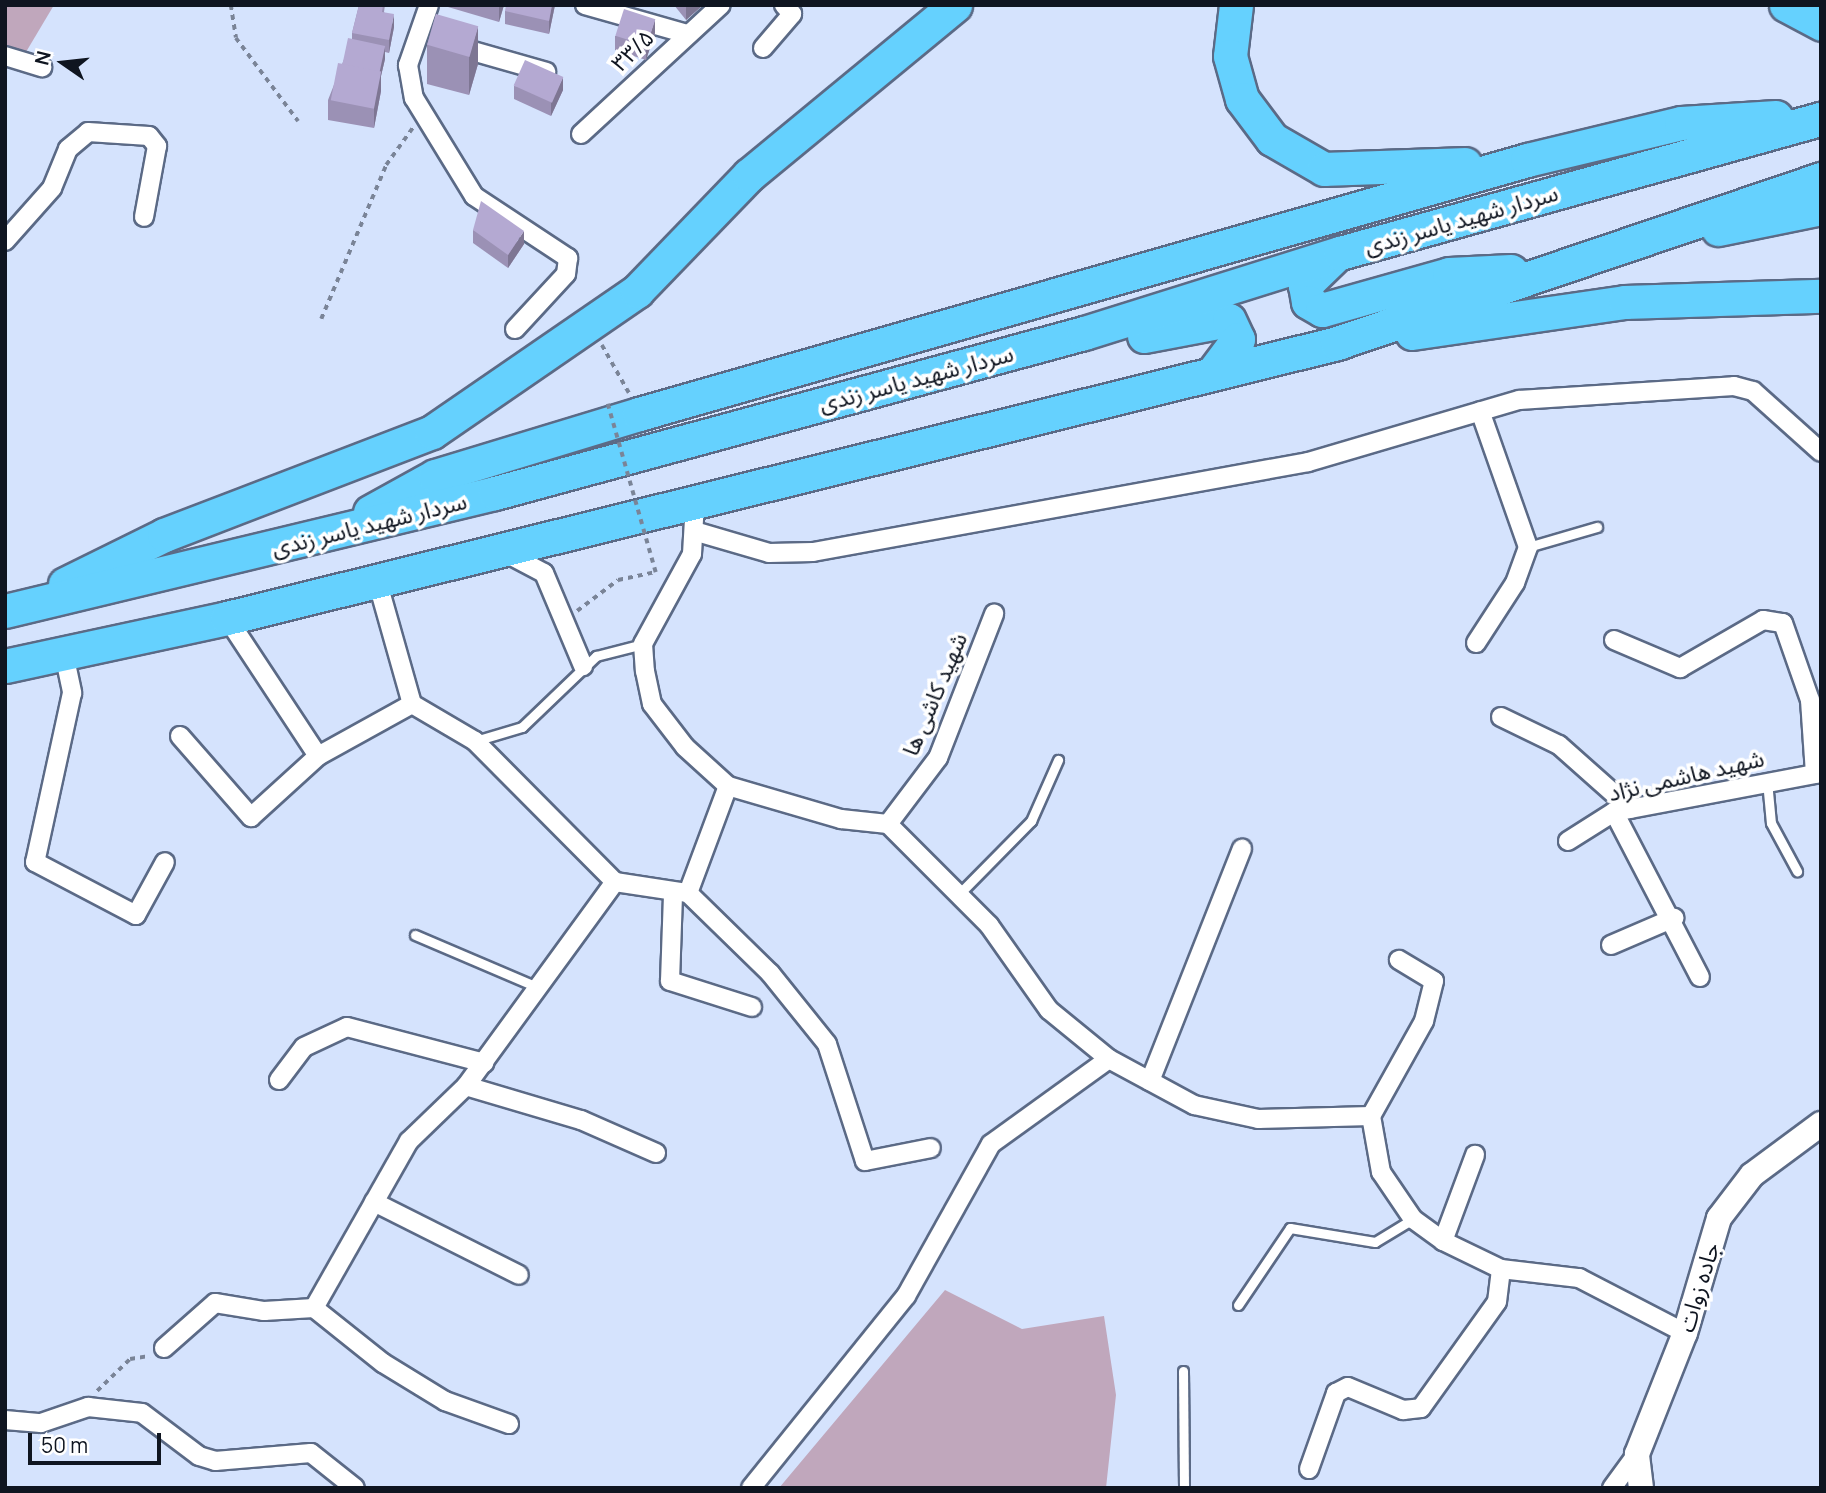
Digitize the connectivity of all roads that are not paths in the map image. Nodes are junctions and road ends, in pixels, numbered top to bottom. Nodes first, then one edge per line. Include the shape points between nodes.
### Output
1 (429, 5) edge
2 (585, 5) edge
3 (721, 5) edge
4 (785, 5) edge
5 (955, 5) edge
6 (1236, 5) edge
7 (1786, 5) edge
8 (1821, 24) edge
9 (684, 33) junction
10 (419, 34) junction
11 (763, 48) dead end
12 (5, 56) edge
13 (42, 67) dead end
14 (546, 72) edge
15 (1821, 114) edge
16 (1821, 119) edge
17 (581, 134) dead end
18 (1527, 160) junction
19 (1821, 179) edge
20 (1821, 208) edge
21 (144, 217) dead end
22 (5, 241) edge
23 (1629, 242) junction
24 (1340, 253) junction
25 (1550, 269) junction
26 (1821, 296) edge
27 (515, 329) dead end
28 (1084, 333) junction
29 (1337, 343) junction
30 (1215, 370) junction
31 (1480, 411) junction
32 (1821, 452) edge
33 (695, 517) junction
34 (1597, 527) dead end
35 (329, 535) junction
36 (1528, 547) junction
37 (498, 548) junction
38 (376, 577) junction
39 (10, 610) edge
40 (994, 614) dead end
41 (227, 618) junction
42 (1614, 640) dead end
43 (1476, 643) dead end
44 (643, 644) junction
45 (64, 653) junction
46 (5, 666) edge
47 (583, 666) junction
48 (412, 704) junction
49 (1501, 717) dead end
50 (180, 736) dead end
51 (475, 741) junction
52 (318, 756) junction
53 (1058, 760) dead end
54 (1818, 773) edge
55 (1767, 779) junction
56 (728, 786) junction
57 (1622, 811) junction
58 (888, 824) junction
59 (1568, 841) dead end
60 (1242, 849) dead end
61 (165, 862) dead end
62 (1797, 871) dead end
63 (615, 882) junction
64 (680, 894) junction
65 (959, 894) junction
66 (1674, 918) junction
67 (415, 935) dead end
68 (1611, 945) dead end
69 (1399, 960) dead end
70 (1700, 977) dead end
71 (540, 988) junction
72 (752, 1007) dead end
73 (1109, 1059) junction
74 (484, 1063) junction
75 (279, 1080) dead end
76 (1150, 1081) junction
77 (467, 1086) junction
78 (1371, 1116) junction
79 (1821, 1124) edge
80 (931, 1148) dead end
81 (656, 1153) dead end
82 (1475, 1155) dead end
83 (374, 1202) junction
84 (1413, 1219) junction
85 (1443, 1241) junction
86 (1501, 1269) junction
87 (519, 1275) dead end
88 (1238, 1305) dead end
89 (314, 1308) junction
90 (1685, 1333) junction
91 (164, 1348) road end
92 (1182, 1371) dead end
93 (5, 1420) edge
94 (509, 1424) dead end
95 (1637, 1454) junction
96 (1309, 1469) dead end
97 (1642, 1487) edge
98 (355, 1488) edge
99 (751, 1488) edge
100 (1184, 1488) edge
101 (1612, 1488) edge

1 - 10 street
2 - 9 street
3 - 9 street, ۳۳/۵
4 - 11 street via 792,14
5 - 39 highway via 749,175 637,291 591,327 432,432 164,535
6 - 18 highway via 1230,56 1242,99 1272,139 1324,169
7 - 8 highway
9 - 17 street, ۳۳/۵
10 - 14 street
10 - 27 street via 408,65 423,113 474,196 568,258 566,274
12 - 13 street
15 - 18 highway via 1681,123
16 - 24 highway, سردار شهید یاسر زندی
18 - 35 highway via 624,409 435,476
19 - 23 highway
20 - 23 highway via 1776,221
21 - 22 street via 158,146 149,136 88,132 68,149 52,188
23 - 25 highway
24 - 25 highway via 1309,275 1304,293 1315,308 1449,274
24 - 28 highway, سردار شهید یاسر زندی
25 - 29 highway
26 - 29 highway via 1625,302
28 - 30 highway via 1113,344 1215,318 1229,320 1238,339
28 - 35 highway, سردار شهید یاسر زندی
29 - 30 highway
30 - 33 highway
31 - 32 street via 1519,400 1734,386 1753,391
31 - 33 street via 1308,462 813,552 769,553
31 - 36 street
33 - 37 highway
33 - 44 street via 692,554
34 - 36 lane
35 - 39 highway, سردار شهید یاسر زندی
36 - 43 street via 1515,583
37 - 38 highway
37 - 47 street via 544,573
38 - 41 highway
38 - 48 street
40 - 58 street, شهید کاشی ها via 938,758
41 - 45 highway
41 - 52 street
42 - 54 street via 1680,668 1763,620 1783,623 1811,699
44 - 47 lane via 596,656
44 - 56 street via 652,704 685,747
45 - 46 highway
45 - 61 street via 72,693 35,862 136,915
47 - 51 lane via 522,727
48 - 51 street
48 - 52 street
49 - 57 street via 1559,746
50 - 52 street via 251,817
51 - 63 street
53 - 65 lane via 1031,821
54 - 55 street, شهید هاشمی نژاد
55 - 57 street, شهید هاشمی نژاد
55 - 62 lane via 1771,823
56 - 58 street via 841,819
56 - 64 street
57 - 59 street, شهید هاشمی نژاد
57 - 66 street
58 - 65 street via 914,857
60 - 76 street
63 - 64 street
63 - 71 street
64 - 72 street via 670,981
64 - 80 street via 769,973 827,1044 865,1161
65 - 73 street via 1049,1010
66 - 68 street
66 - 70 street
67 - 71 lane
69 - 78 street via 1434,981 1424,1021
71 - 74 street
73 - 76 street
73 - 99 street via 991,1144 906,1296
74 - 75 street via 347,1027 304,1047
74 - 77 street
76 - 78 street via 1194,1105 1258,1119
77 - 81 street via 582,1120
77 - 83 street via 409,1141
78 - 84 street via 1381,1172
79 - 90 street, جاده زوات via 1752,1175 1719,1218
82 - 85 street
83 - 87 street
83 - 89 street
84 - 85 street
84 - 88 lane via 1375,1242 1290,1228
85 - 86 street
86 - 90 street via 1579,1278
86 - 96 street via 1497,1302 1421,1408 1403,1410 1348,1387 1336,1394
89 - 91 street via 264,1311 215,1303
89 - 94 street via 383,1363 445,1401
90 - 95 street, جاده زوات
92 - 100 lane
93 - 98 street via 66,1419 88,1407 142,1413 215,1461 312,1453
95 - 97 street, جاده زوات
95 - 101 street

